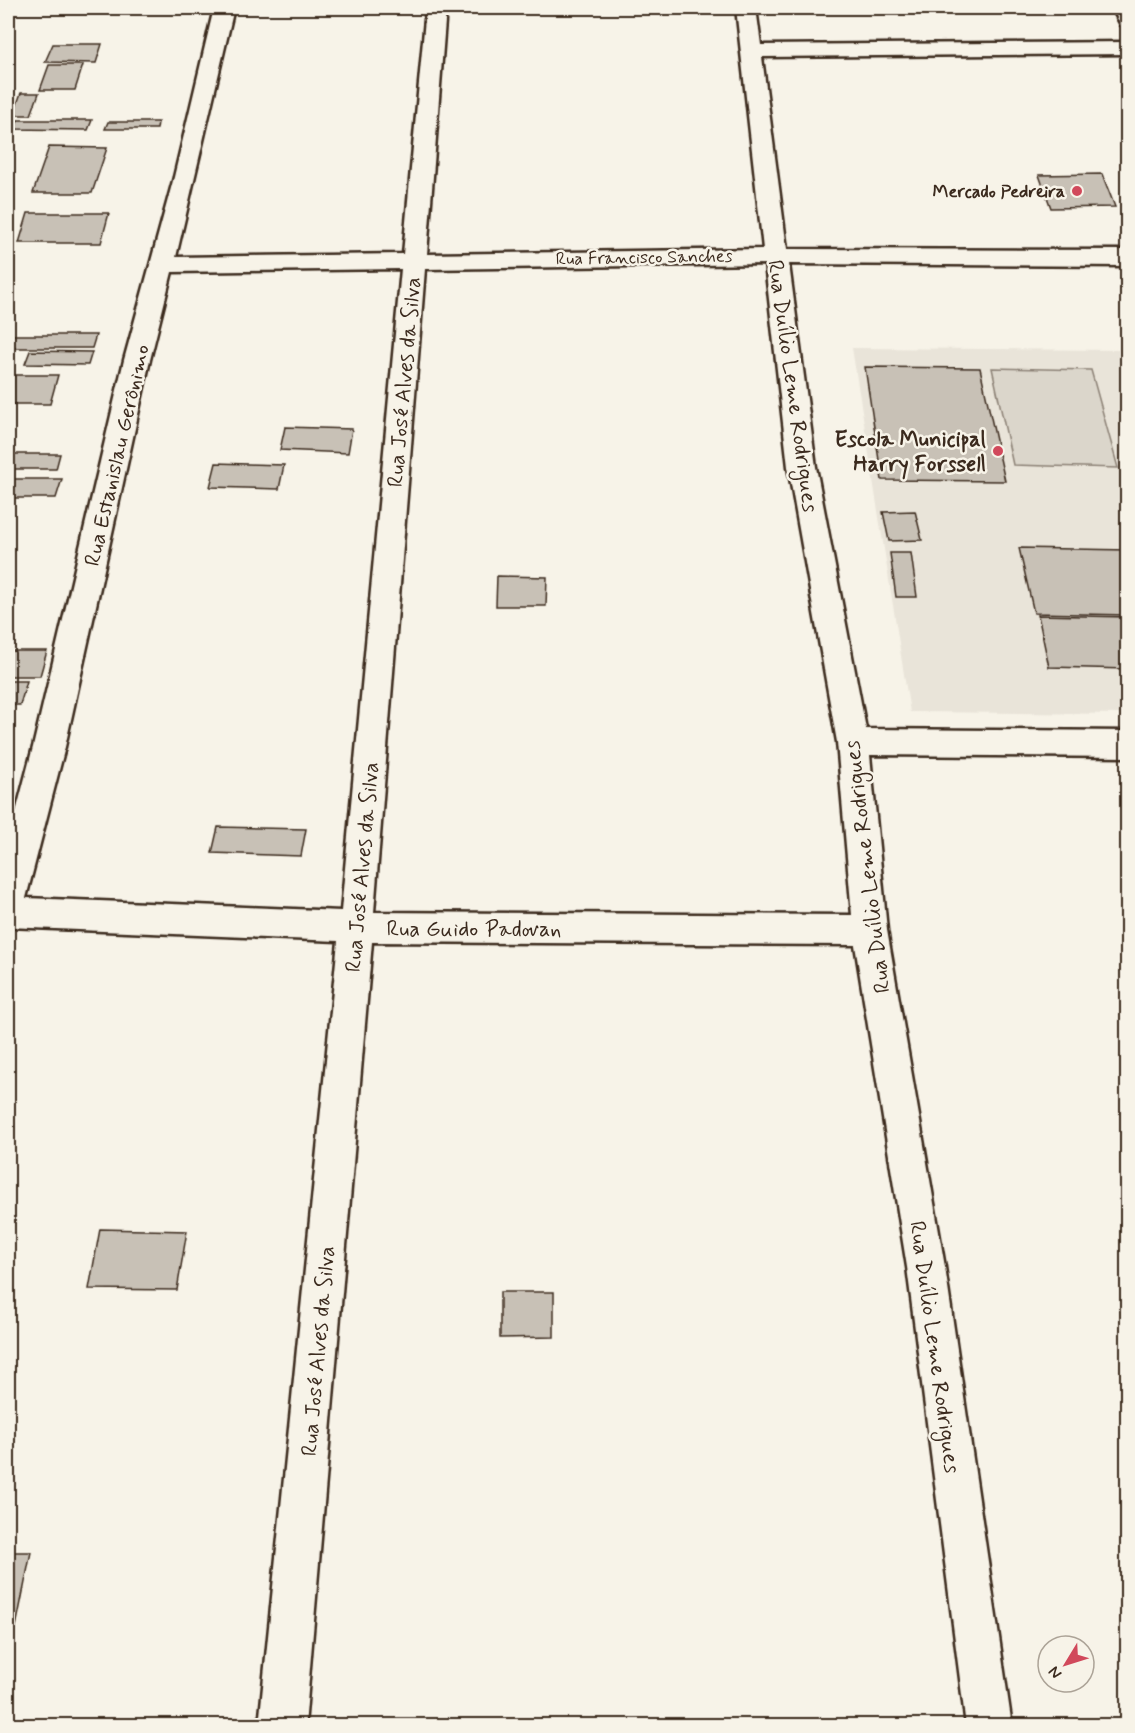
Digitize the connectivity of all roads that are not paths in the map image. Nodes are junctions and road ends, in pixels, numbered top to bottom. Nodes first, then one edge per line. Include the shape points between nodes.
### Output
1 (224, 8) edge
2 (436, 8) edge
3 (746, 8) edge
4 (1122, 8) edge
5 (1128, 21) edge
6 (1128, 48) edge
7 (751, 51) junction
8 (777, 256) junction
9 (1128, 258) edge
10 (413, 261) junction
11 (161, 265) junction
12 (853, 742) junction
13 (1128, 744) edge
14 (8, 903) edge
15 (8, 912) edge
16 (356, 927) junction
17 (870, 930) junction
18 (282, 1725) edge
19 (989, 1725) edge

1 - 11 street, Rua Estanislau Gerônimo
2 - 10 street, Rua José Alves da Silva
3 - 7 street, Rua Duílio Leme Rodrigues
4 - 5 street
6 - 7 street
7 - 8 street, Rua Duílio Leme Rodrigues
8 - 9 street, Rua Francisco Sanches
8 - 10 street, Rua Francisco Sanches
8 - 12 street, Rua Duílio Leme Rodrigues via 802,467
10 - 11 street, Rua Francisco Sanches
10 - 16 street, Rua José Alves da Silva
11 - 14 street, Rua Estanislau Gerônimo via 49,747
12 - 13 street
12 - 17 street, Rua Duílio Leme Rodrigues
15 - 16 street, Rua Guido Padovan
16 - 17 street, Rua Guido Padovan
16 - 18 street, Rua José Alves da Silva
17 - 19 street, Rua Duílio Leme Rodrigues via 926,1267

